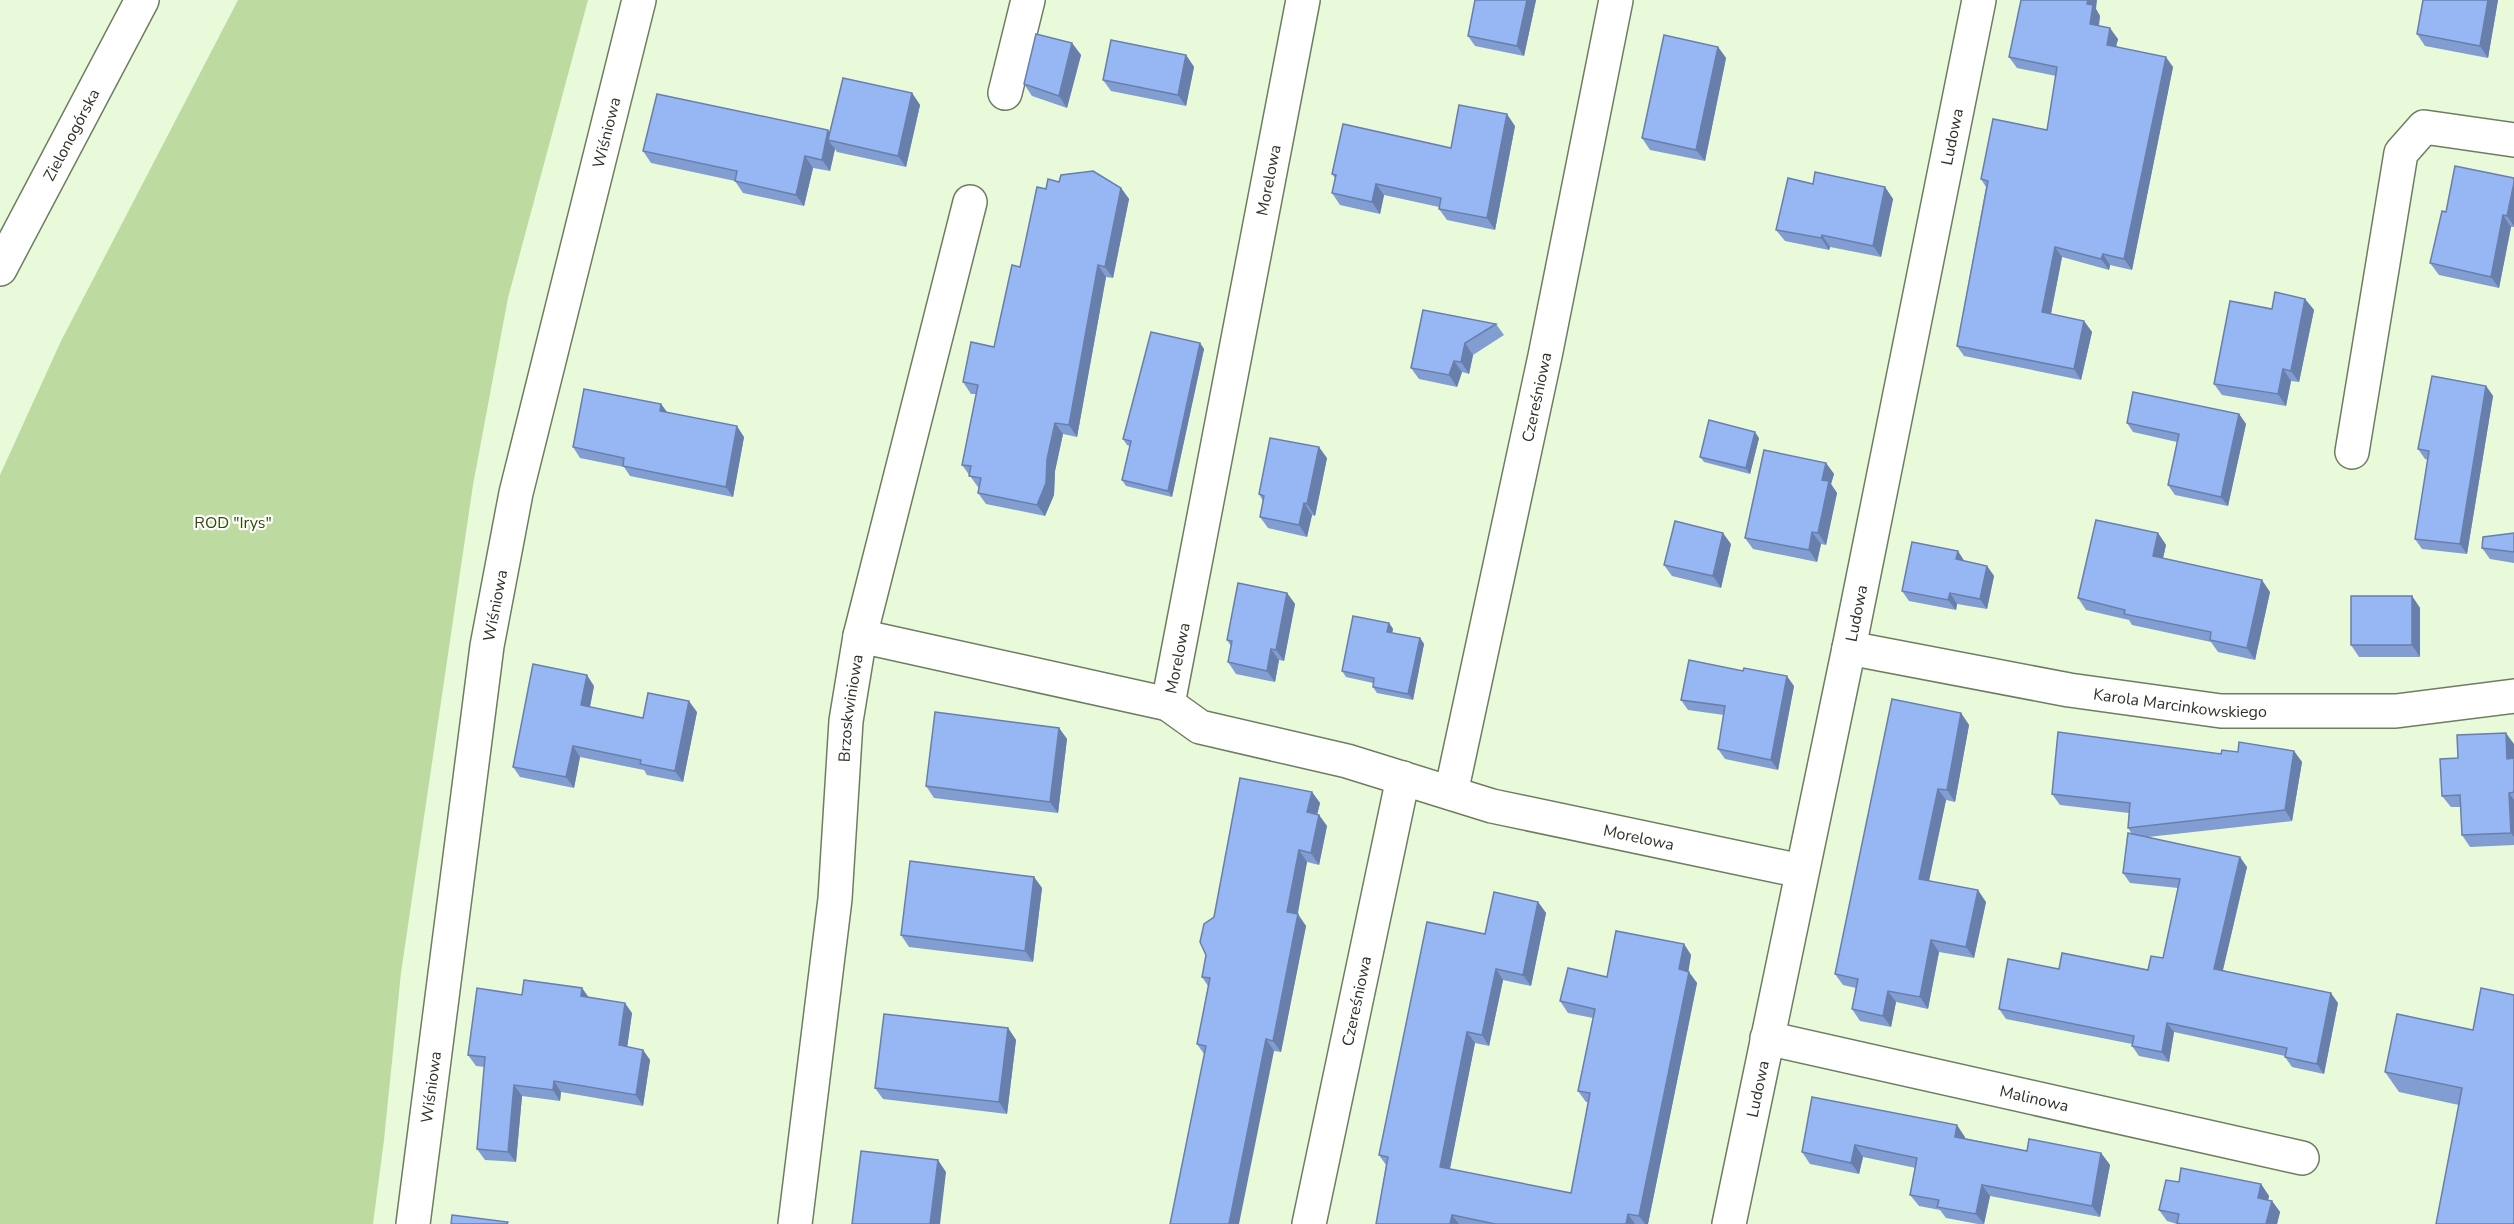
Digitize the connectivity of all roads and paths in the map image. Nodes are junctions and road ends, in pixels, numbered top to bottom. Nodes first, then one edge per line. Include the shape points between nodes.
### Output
1 (142, 0) edge
2 (639, 0) edge
3 (1028, 0) edge
4 (1303, 0) edge
5 (1616, 0) edge
6 (1979, 0) edge
7 (1005, 93) dead end
8 (2514, 140) edge
9 (969, 202) dead end
10 (0, 270) edge
11 (2352, 452) dead end
12 (860, 636) junction
13 (1849, 648) junction
14 (2514, 696) edge
15 (1168, 704) junction
16 (1403, 778) junction
17 (1451, 793) junction
18 (1801, 871) junction
19 (1767, 1038) junction
20 (2302, 1158) dead end
21 (413, 1224) edge
22 (795, 1224) edge
23 (1309, 1224) edge
24 (1729, 1224) edge

1 - 10 street, Zielonogórska
2 - 21 street, Wiśniowa via 516,493 487,646
3 - 7 street
4 - 15 street, Morelowa
5 - 17 street, Czereśniowa via 1545,356
6 - 13 street, Ludowa
8 - 11 street via 2424,128 2401,153
9 - 12 street, Brzoskwiniowa
12 - 15 street
12 - 22 street, Brzoskwiniowa via 846,721 835,900
13 - 14 street, Karola Marcinkowskiego via 2069,690 2221,711 2396,711
13 - 18 street, Ludowa
15 - 16 street, Morelowa via 1200,727
16 - 17 street, Morelowa
16 - 23 street, Czereśniowa
17 - 18 street, Morelowa via 1492,806
18 - 19 street, Ludowa
19 - 20 street, Malinowa
19 - 24 street, Ludowa

